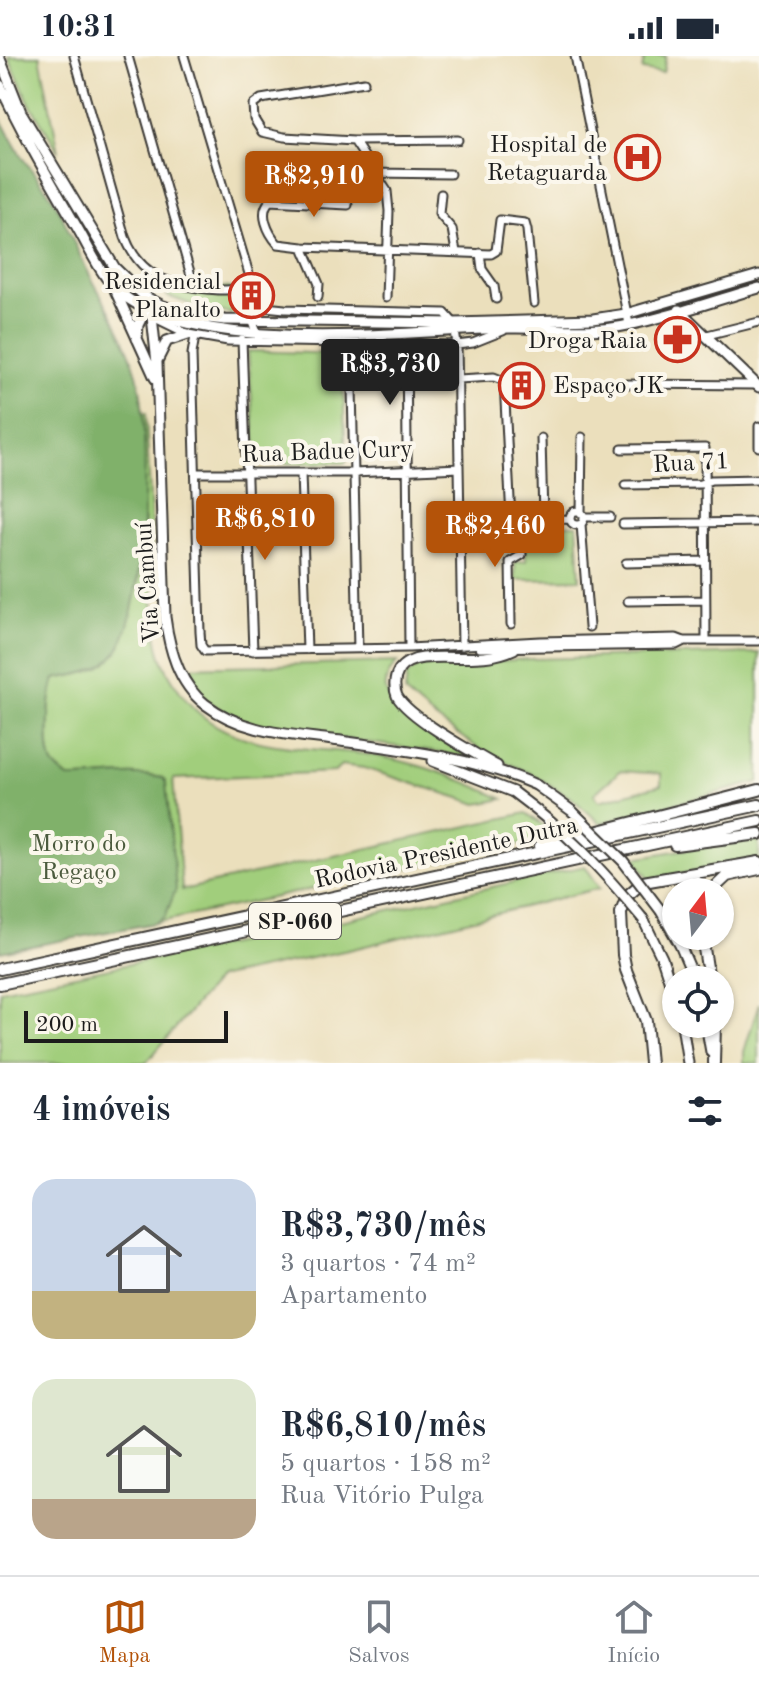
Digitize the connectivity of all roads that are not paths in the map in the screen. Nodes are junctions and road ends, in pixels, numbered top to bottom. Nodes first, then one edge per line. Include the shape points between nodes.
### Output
1 (74, 56) edge
2 (128, 56) edge
3 (184, 56) edge
4 (575, 56) edge
5 (0, 59) edge
6 (364, 82) dead end
7 (0, 85) edge
8 (458, 140) dead end
9 (354, 141) junction
10 (374, 173) junction
11 (450, 174) dead end
12 (441, 194) dead end
13 (348, 205) dead end
14 (303, 247) junction
15 (387, 250) junction
16 (456, 252) junction
17 (480, 253) junction
18 (759, 275) edge
19 (113, 286) junction
20 (194, 286) junction
21 (759, 288) edge
22 (251, 297) junction
23 (318, 297) dead end
24 (496, 299) dead end
25 (534, 303) dead end
26 (386, 305) junction
27 (337, 309) junction
28 (151, 310) junction
29 (679, 310) junction
30 (628, 319) junction
31 (252, 320) junction
32 (321, 321) junction
33 (759, 322) edge
34 (454, 327) junction
35 (510, 328) junction
36 (191, 335) junction
37 (707, 335) junction
38 (258, 337) junction
39 (322, 339) junction
40 (242, 340) junction
41 (137, 341) junction
42 (351, 344) junction
43 (406, 345) junction
44 (457, 345) junction
45 (157, 363) junction
46 (458, 379) junction
47 (156, 382) junction
48 (626, 384) dead end
49 (758, 386) edge
50 (759, 426) edge
51 (582, 437) dead end
52 (541, 438) dead end
53 (759, 447) edge
54 (622, 449) dead end
55 (459, 468) junction
56 (405, 469) junction
57 (196, 473) junction
58 (301, 473) junction
59 (354, 473) junction
60 (246, 474) junction
61 (759, 479) edge
62 (705, 481) junction
63 (625, 485) dead end
64 (610, 517) dead end
65 (543, 518) junction
66 (582, 518) junction
67 (511, 519) junction
68 (521, 519) junction
69 (461, 521) junction
70 (759, 522) edge
71 (705, 523) junction
72 (623, 524) dead end
73 (705, 561) junction
74 (626, 563) dead end
75 (705, 600) junction
76 (628, 601) dead end
77 (511, 624) dead end
78 (589, 627) dead end
79 (684, 641) junction
80 (706, 641) junction
81 (759, 641) edge
82 (462, 646) junction
83 (409, 648) junction
84 (358, 649) junction
85 (514, 649) junction
86 (307, 650) junction
87 (253, 651) junction
88 (407, 752) junction
89 (511, 774) junction
90 (759, 790) edge
91 (759, 805) edge
92 (759, 821) edge
93 (759, 834) edge
94 (590, 858) junction
95 (759, 862) edge
96 (759, 869) edge
97 (725, 878) edge
98 (417, 879) junction
99 (665, 966) edge
100 (689, 966) edge
101 (0, 969) edge
102 (0, 984) edge
103 (684, 1038) edge
104 (709, 1038) edge
105 (714, 1038) edge
106 (650, 1063) edge
107 (688, 1063) edge
108 (713, 1063) edge

1 - 20 street via 132,253 154,274
2 - 20 street
3 - 22 street
4 - 30 street
5 - 28 main road via 21,112 85,221
6 - 9 street via 258,100 252,108 260,130 273,136
7 - 19 main road, Via Cambuí
8 - 9 street
9 - 10 street
10 - 11 street
10 - 15 street via 387,191
12 - 16 street via 439,214 452,229
13 - 14 street via 270,201 265,207 269,232 278,244
14 - 15 street
14 - 23 street via 319,284
15 - 16 street
15 - 26 street
16 - 17 street
17 - 24 street
17 - 25 street via 496,251 500,220 525,223
18 - 30 main road
19 - 28 main road
19 - 41 main road, Via Cambuí
20 - 22 street via 240,289
21 - 29 main road
22 - 27 street via 265,307
22 - 31 street via 246,313
26 - 27 street
26 - 34 street via 445,313
27 - 32 street
28 - 31 main road
28 - 36 street
28 - 38 main road via 198,327
28 - 41 main road via 138,325
28 - 45 main road, Via Cambuí
29 - 30 main road
29 - 37 main road
30 - 34 main road
30 - 35 main road via 583,331
31 - 32 main road
31 - 38 street
32 - 34 main road
32 - 39 street
33 - 37 street
34 - 35 main road
34 - 39 main road
34 - 44 street
35 - 44 street
36 - 40 street
36 - 45 main road via 167,341
36 - 57 street
37 - 49 main road
38 - 39 main road
38 - 40 street
39 - 42 street
40 - 60 street
41 - 47 main road, Via Cambuí
42 - 43 street
42 - 59 street
43 - 44 street
43 - 56 street
44 - 46 street
45 - 47 main road, Via Cambuí
46 - 55 street
46 - 67 street via 504,381
47 - 88 main road, Via Cambuí via 165,617 173,657 188,684 204,703 246,727
48 - 49 street
50 - 53 street
51 - 66 street
52 - 65 street
54 - 62 street via 705,448
55 - 56 street, Rua Badue Cury
55 - 69 street
56 - 59 street, Rua Badue Cury
56 - 83 street
57 - 60 street, Rua Badue Cury
57 - 87 street via 203,649
58 - 59 street, Rua Badue Cury
58 - 60 street, Rua Badue Cury
58 - 86 street
59 - 84 street
60 - 87 street
61 - 62 street, Rua 71
62 - 63 street, Rua 71
62 - 71 street
64 - 66 street
65 - 66 street via 570,519 573,513
65 - 68 street
66 - 78 street
67 - 68 street
67 - 69 street
68 - 77 street via 522,555 510,562
69 - 82 street
70 - 71 street
71 - 72 street
71 - 73 street
73 - 74 street
73 - 75 street
75 - 76 street
75 - 80 street
79 - 80 street
79 - 82 street
79 - 85 street
80 - 81 street
82 - 83 street
82 - 85 street
83 - 84 street
84 - 86 street
85 - 89 main road via 495,657 407,662 395,681 405,704 443,735
86 - 87 street
88 - 89 main road, Via Cambuí
88 - 99 main road, Via Cambuí, bridge via 498,784 556,824 643,919
89 - 100 main road, Via Cambuí, bridge via 572,811 623,861 661,911
90 - 98 highway
91 - 98 highway, Rodovia Presidente Dutra / SP-060
92 - 94 highway, Rodovia Presidente Dutra / SP-060
93 - 94 highway
94 - 102 highway, Rodovia Presidente Dutra / SP-060
95 - 106 highway via 643,882 627,896 621,913 623,955 646,1021
96 - 97 highway
98 - 101 highway, Rodovia Presidente Dutra / SP-060
103 - 107 main road
104 - 108 main road
105 - 108 highway

